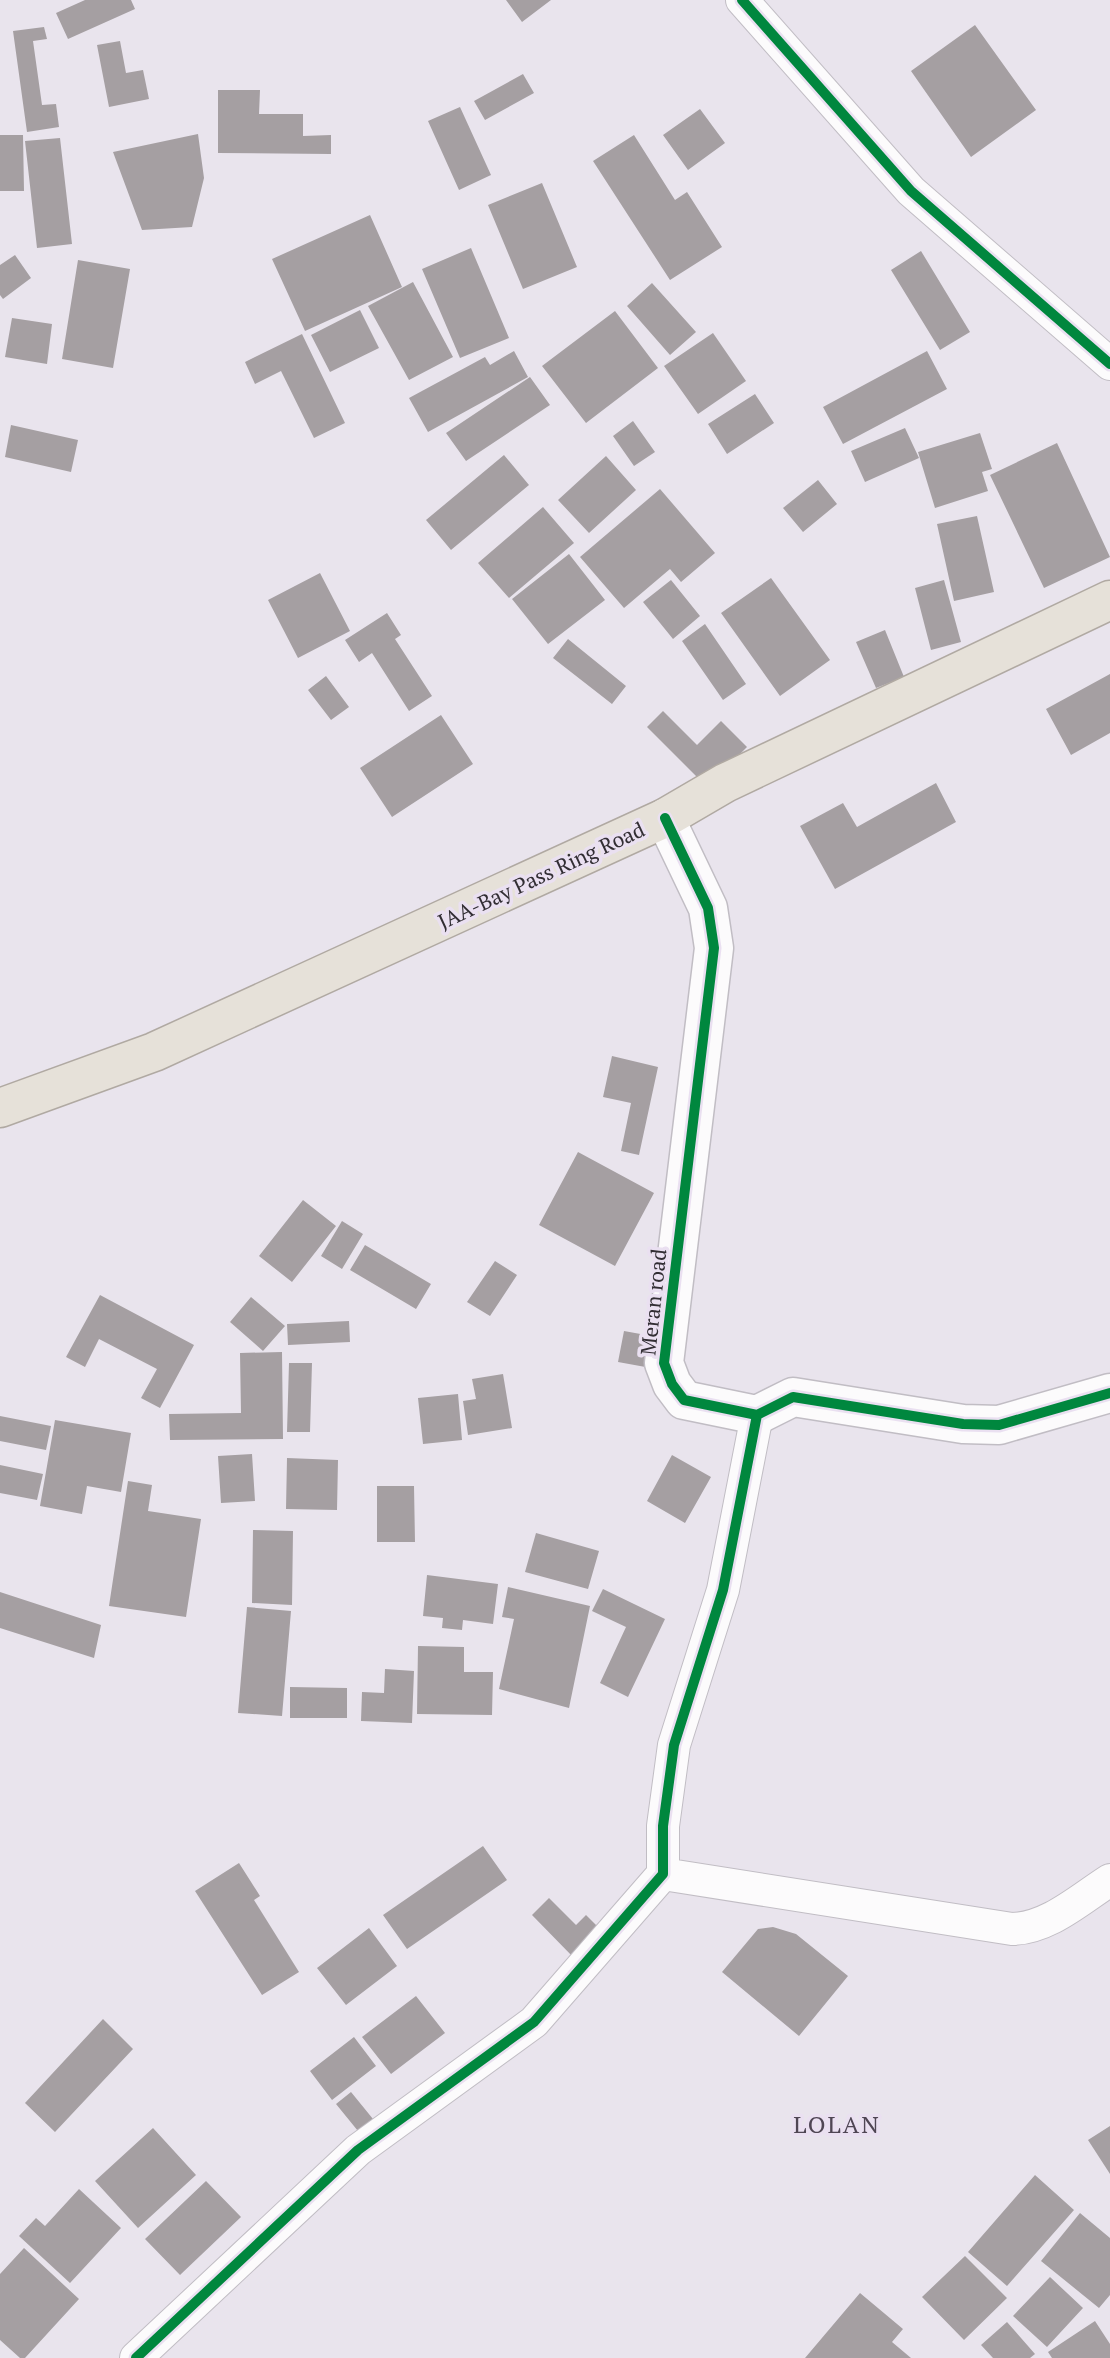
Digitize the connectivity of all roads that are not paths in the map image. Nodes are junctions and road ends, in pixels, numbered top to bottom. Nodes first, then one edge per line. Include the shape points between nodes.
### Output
1 (742, 0) edge
2 (1110, 364) edge
3 (1110, 600) edge
4 (665, 818) junction
5 (0, 1108) edge
6 (1110, 1393) edge
7 (757, 1415) junction
8 (663, 1874) junction
9 (1110, 1880) edge
10 (136, 2358) edge

1 - 2 street via 911,191
3 - 4 highway, JAA-Bay Pass Ring Road via 725,783
4 - 5 highway, JAA-Bay Pass Ring Road via 154,1052
4 - 7 street, Meran road via 708,908 715,948 664,1363 684,1400
6 - 7 street via 999,1425 963,1424 793,1397
7 - 8 street via 723,1590 674,1745 663,1826
8 - 9 street via 1013,1929 1044,1923
8 - 10 street via 534,2022 358,2150

